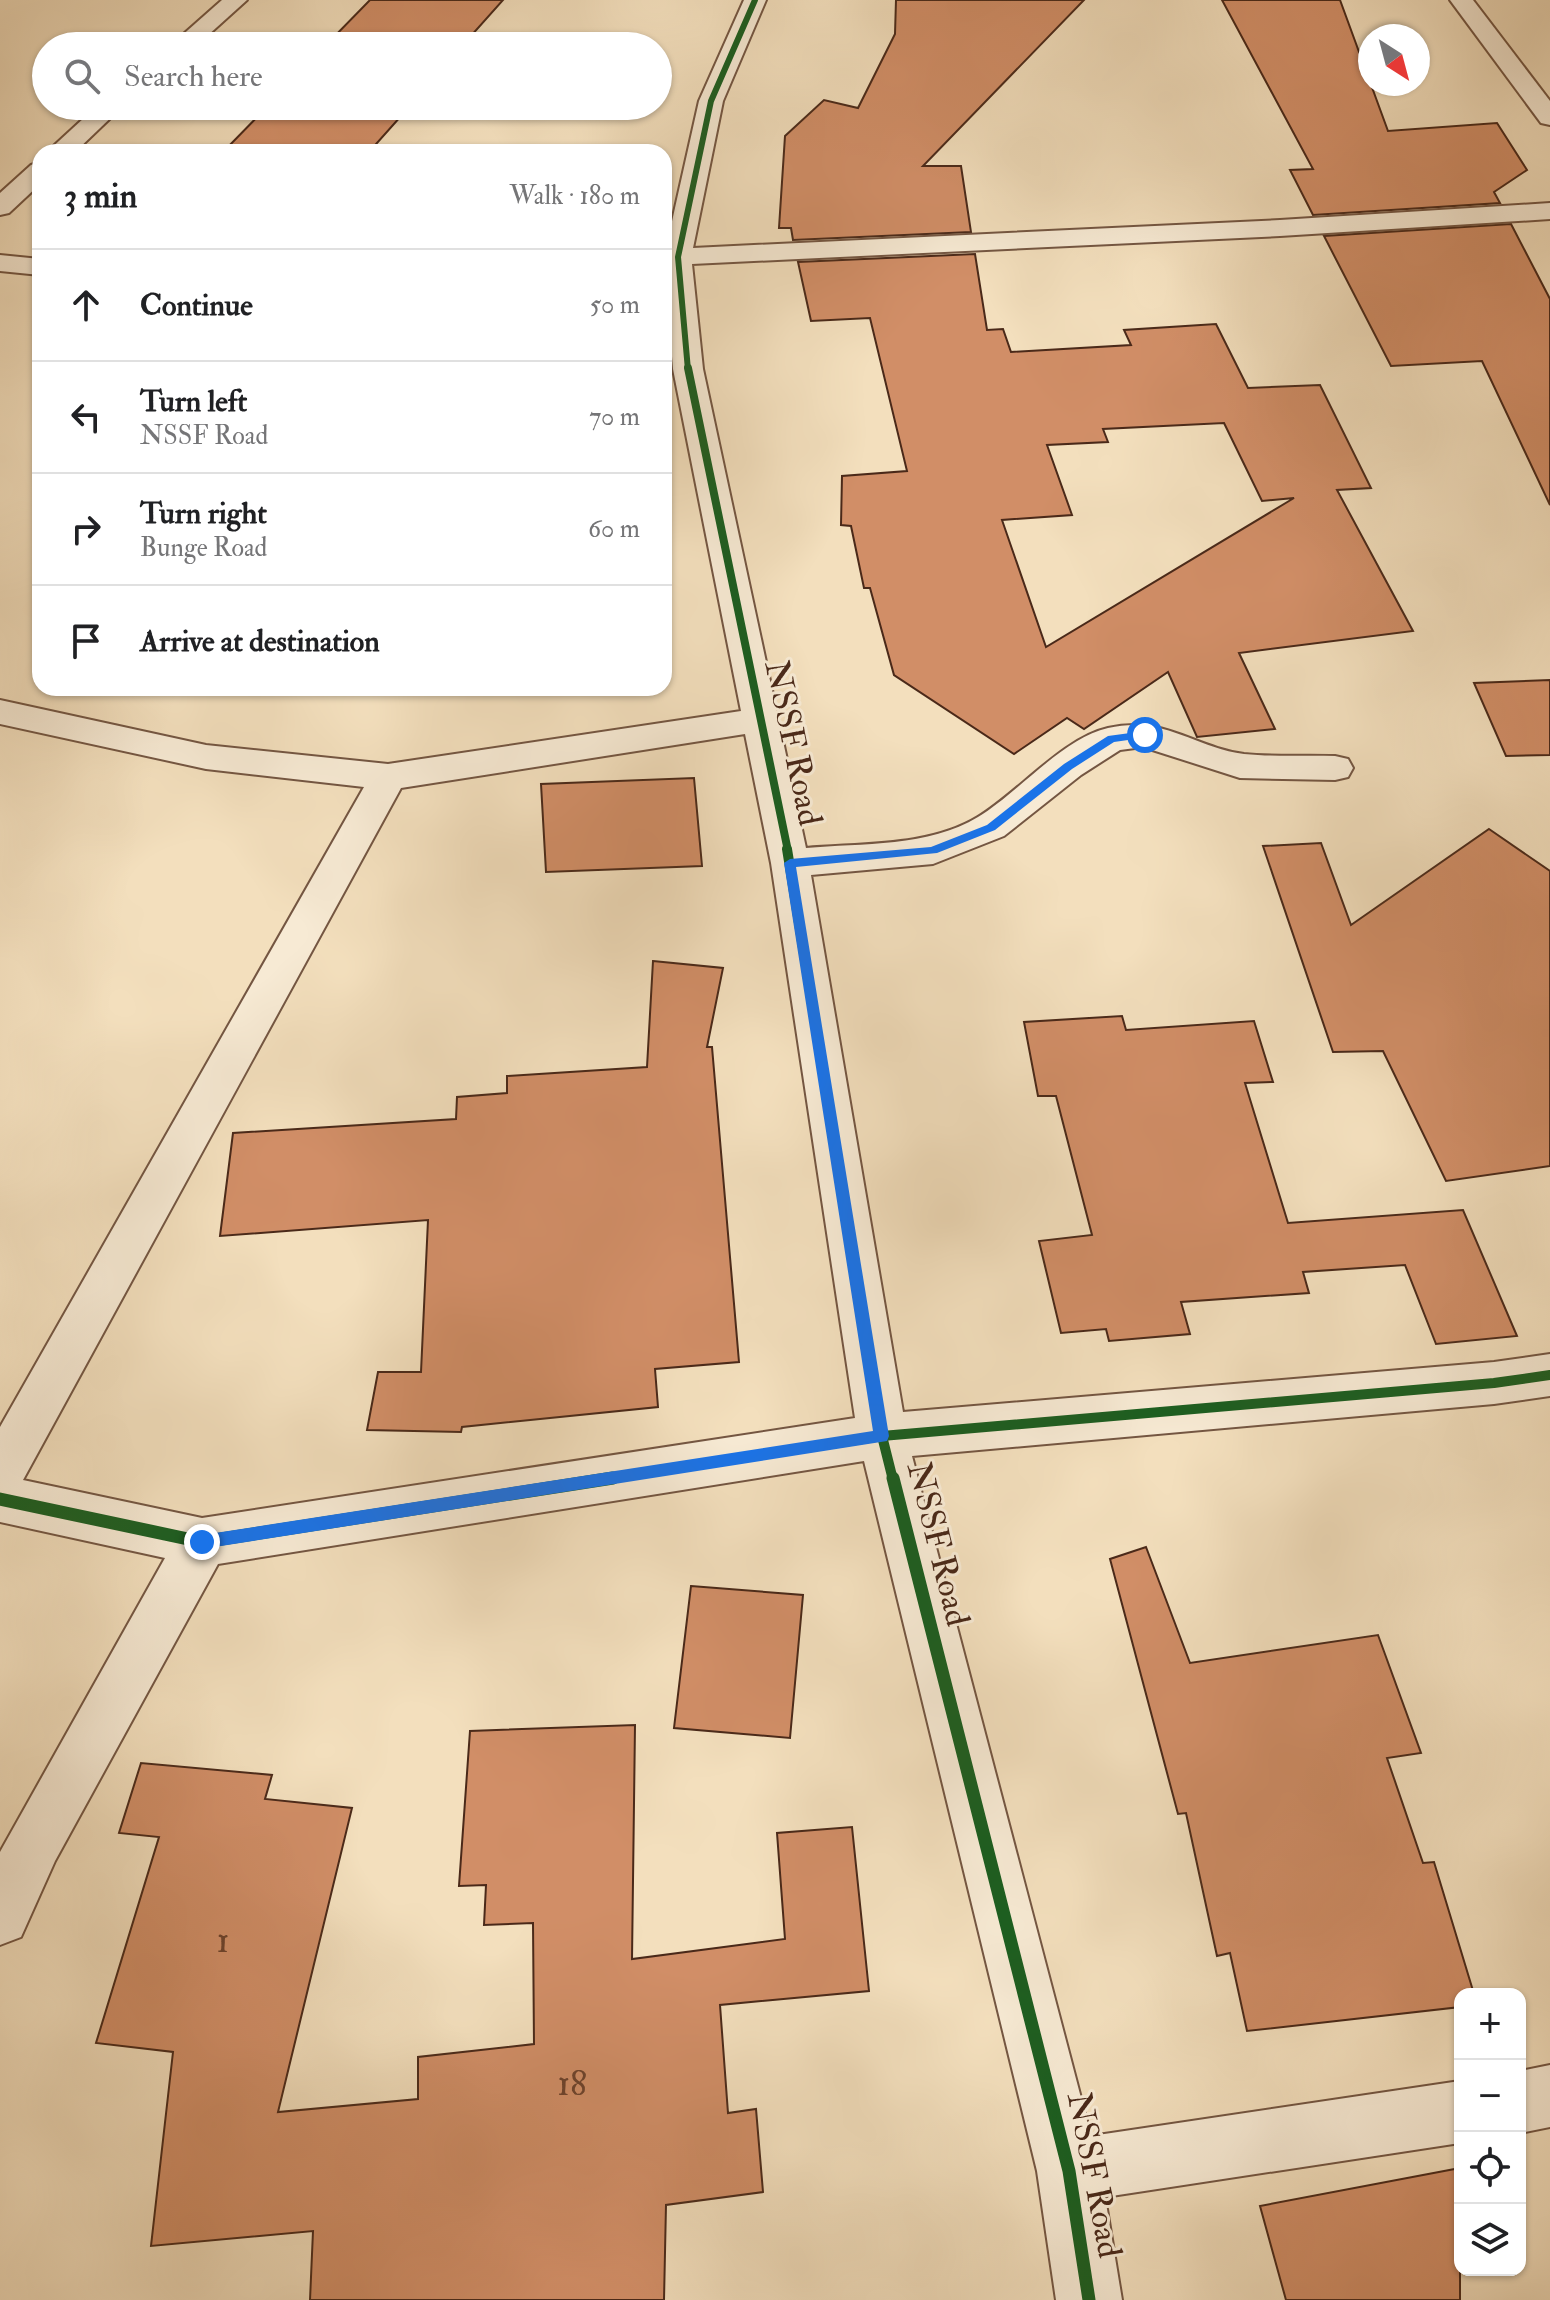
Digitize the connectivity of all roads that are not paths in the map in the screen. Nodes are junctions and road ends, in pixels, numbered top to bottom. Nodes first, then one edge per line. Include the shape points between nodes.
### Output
1 (236, 0) edge
2 (755, 0) edge
3 (1461, 0) edge
4 (198, 32) edge
5 (1550, 118) edge
6 (95, 120) edge
7 (69, 144) edge
8 (32, 177) edge
9 (0, 207) edge
10 (1550, 211) edge
11 (678, 257) junction
12 (0, 263) edge
13 (32, 266) edge
14 (676, 367) edge
15 (0, 712) edge
16 (759, 720) junction
17 (1335, 768) dead end
18 (388, 777) junction
19 (790, 863) junction
20 (1550, 1375) edge
21 (882, 1436) junction
22 (0, 1474) edge
23 (0, 1499) edge
24 (202, 1542) junction
25 (0, 1916) edge
26 (1550, 2096) edge
27 (1526, 2101) edge
28 (1454, 2113) edge
29 (1069, 2171) junction
30 (1089, 2300) edge

1 - 4 street
2 - 11 street, NSSF Road via 711,101
3 - 5 street
6 - 7 street
8 - 9 street
10 - 11 street
11 - 14 street, NSSF Road
12 - 13 street
14 - 16 street, NSSF Road
15 - 18 street via 206,757
16 - 18 street
16 - 19 street, NSSF Road
17 - 19 street via 1240,766 1145,735 1111,739 991,827 933,850
18 - 22 street
19 - 21 street, NSSF Road
20 - 21 street
21 - 24 street
21 - 29 street, NSSF Road
23 - 24 street
24 - 25 street via 35,1841
26 - 27 street
28 - 29 street
29 - 30 street, NSSF Road

